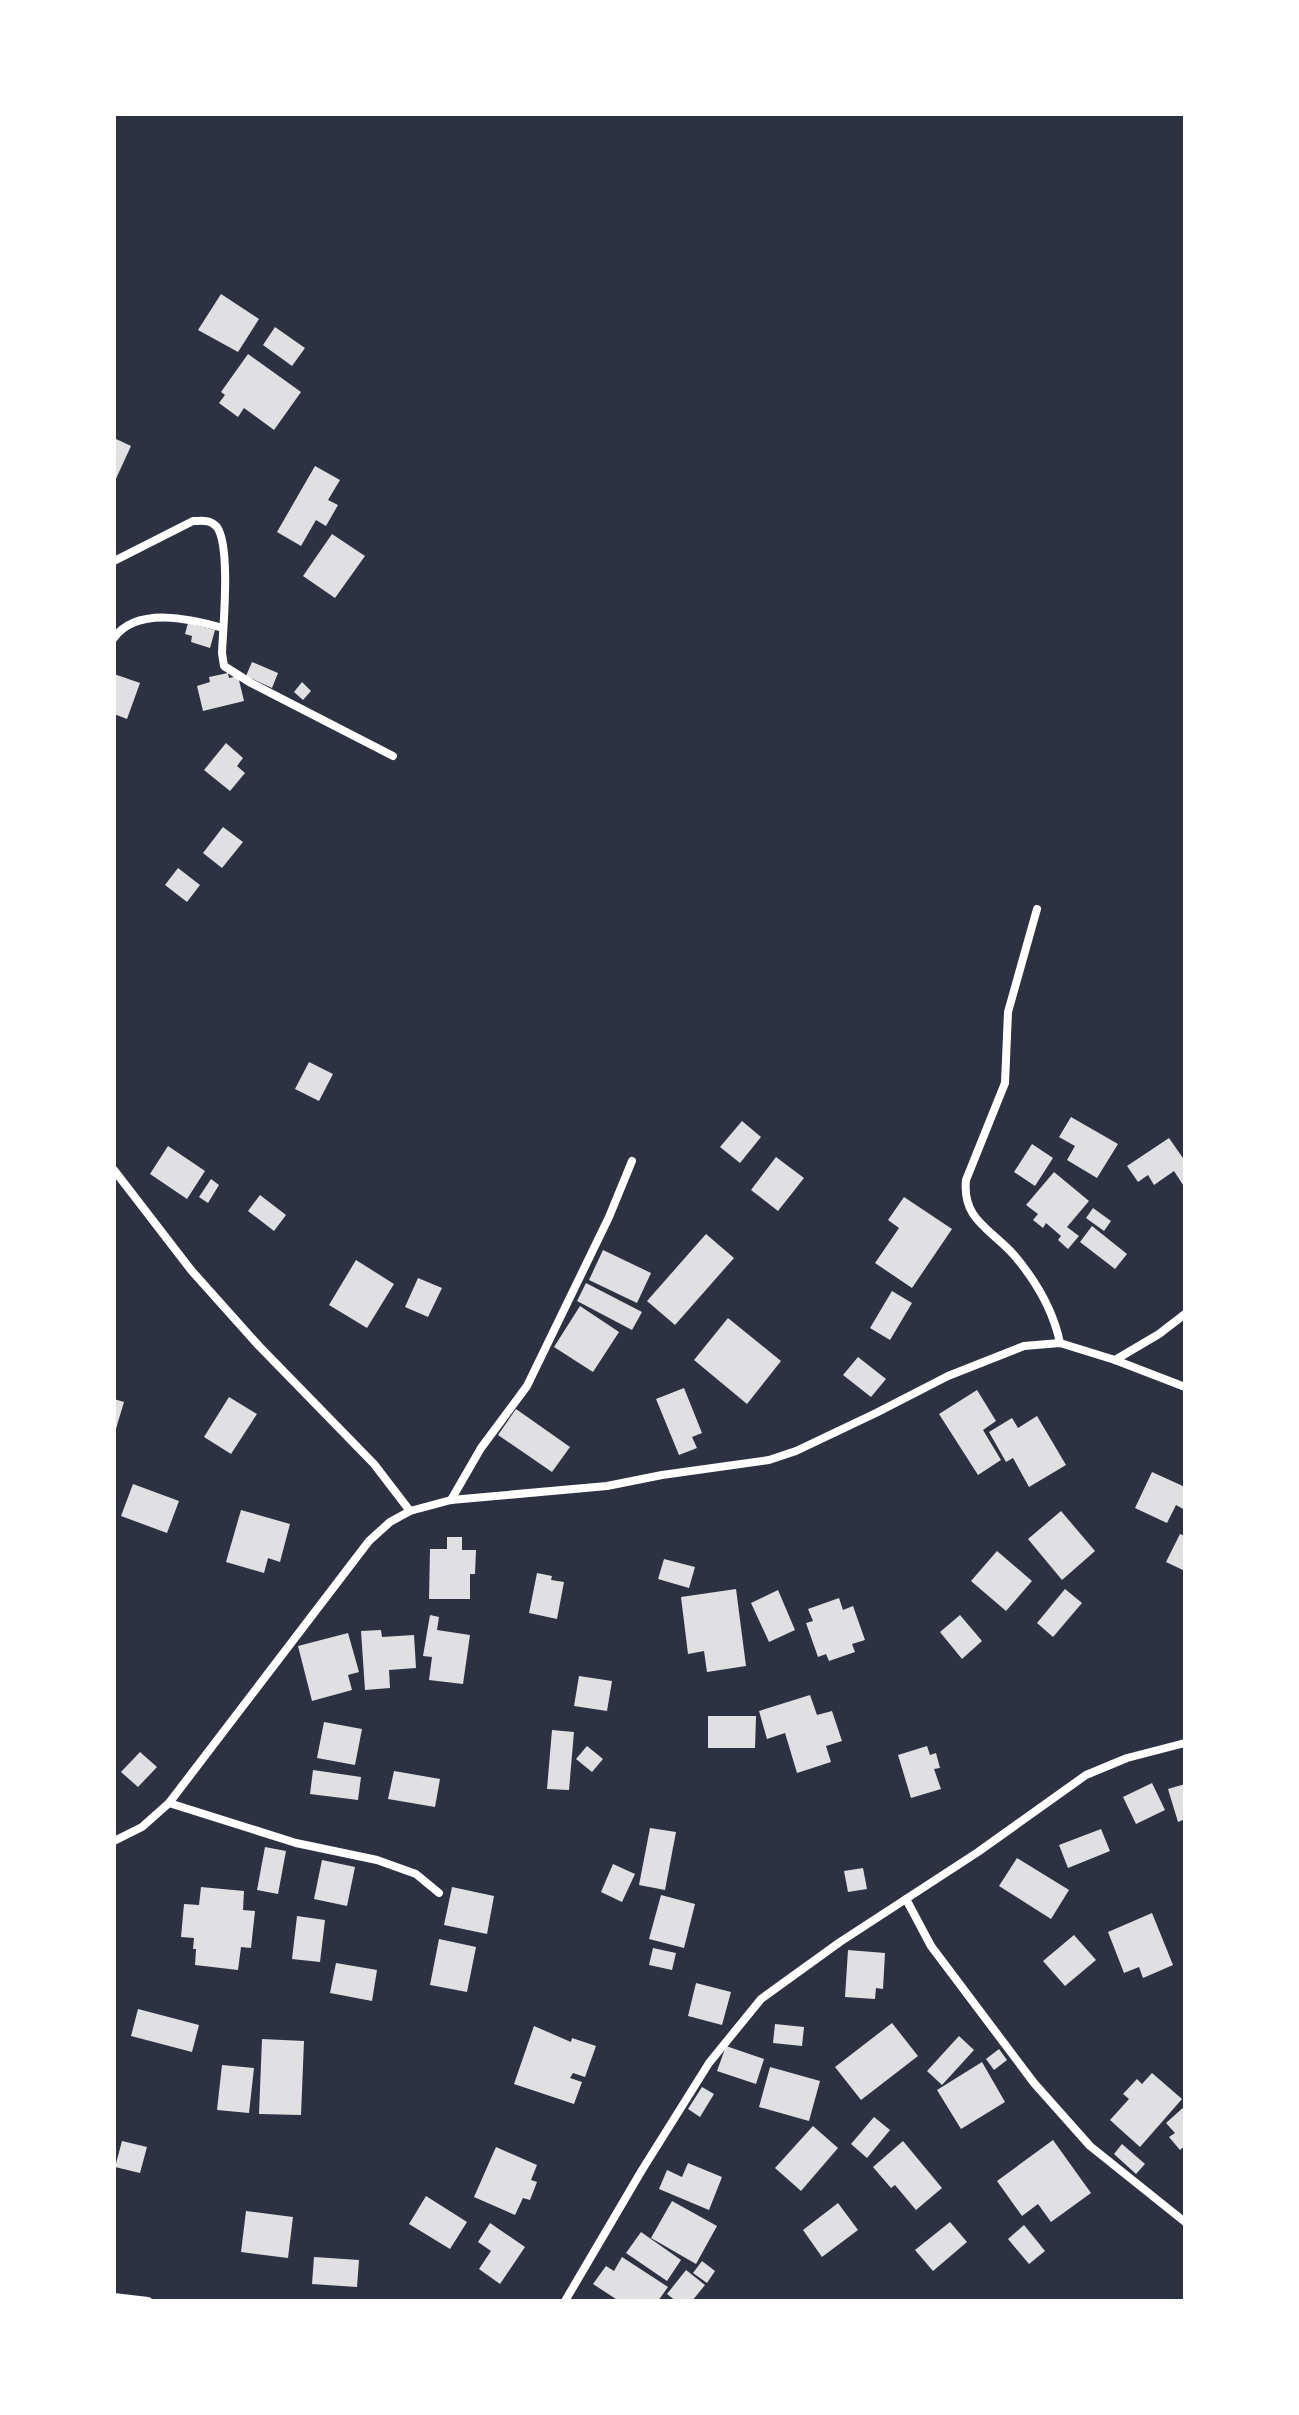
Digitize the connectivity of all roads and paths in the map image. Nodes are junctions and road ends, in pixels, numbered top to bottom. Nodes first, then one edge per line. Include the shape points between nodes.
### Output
1 (114, 561) edge
2 (223, 628) junction
3 (114, 638) edge
4 (393, 756) dead end
5 (1037, 909) dead end
6 (632, 1161) dead end
7 (114, 1170) edge
8 (1185, 1314) edge
9 (1060, 1343) junction
10 (1115, 1360) junction
11 (1185, 1387) edge
12 (451, 1500) junction
13 (410, 1511) junction
14 (1185, 1743) edge
15 (169, 1803) junction
16 (114, 1841) edge
17 (439, 1893) dead end
18 (906, 1899) junction
19 (1185, 2222) edge
20 (114, 2297) edge
21 (148, 2301) edge
22 (565, 2301) edge

1 - 2 street via 193,521 207,520 224,546
2 - 3 street via 164,617 131,624
2 - 4 street via 224,666 230,671
5 - 9 street via 1008,1012 1005,1083 964,1195 974,1218 1014,1256 1042,1294
6 - 12 street via 527,1386
7 - 13 street via 191,1270 374,1464
8 - 10 street
9 - 10 street
9 - 12 street via 1024,1346 948,1376 769,1460 607,1486
10 - 11 street
12 - 13 street
13 - 15 street via 369,1541
14 - 18 street via 1086,1775
15 - 16 street via 142,1827
15 - 17 street via 296,1843 377,1860 416,1874
18 - 19 street via 931,1946 1034,2083 1090,2146
18 - 22 street via 761,1999 709,2063
20 - 21 street

